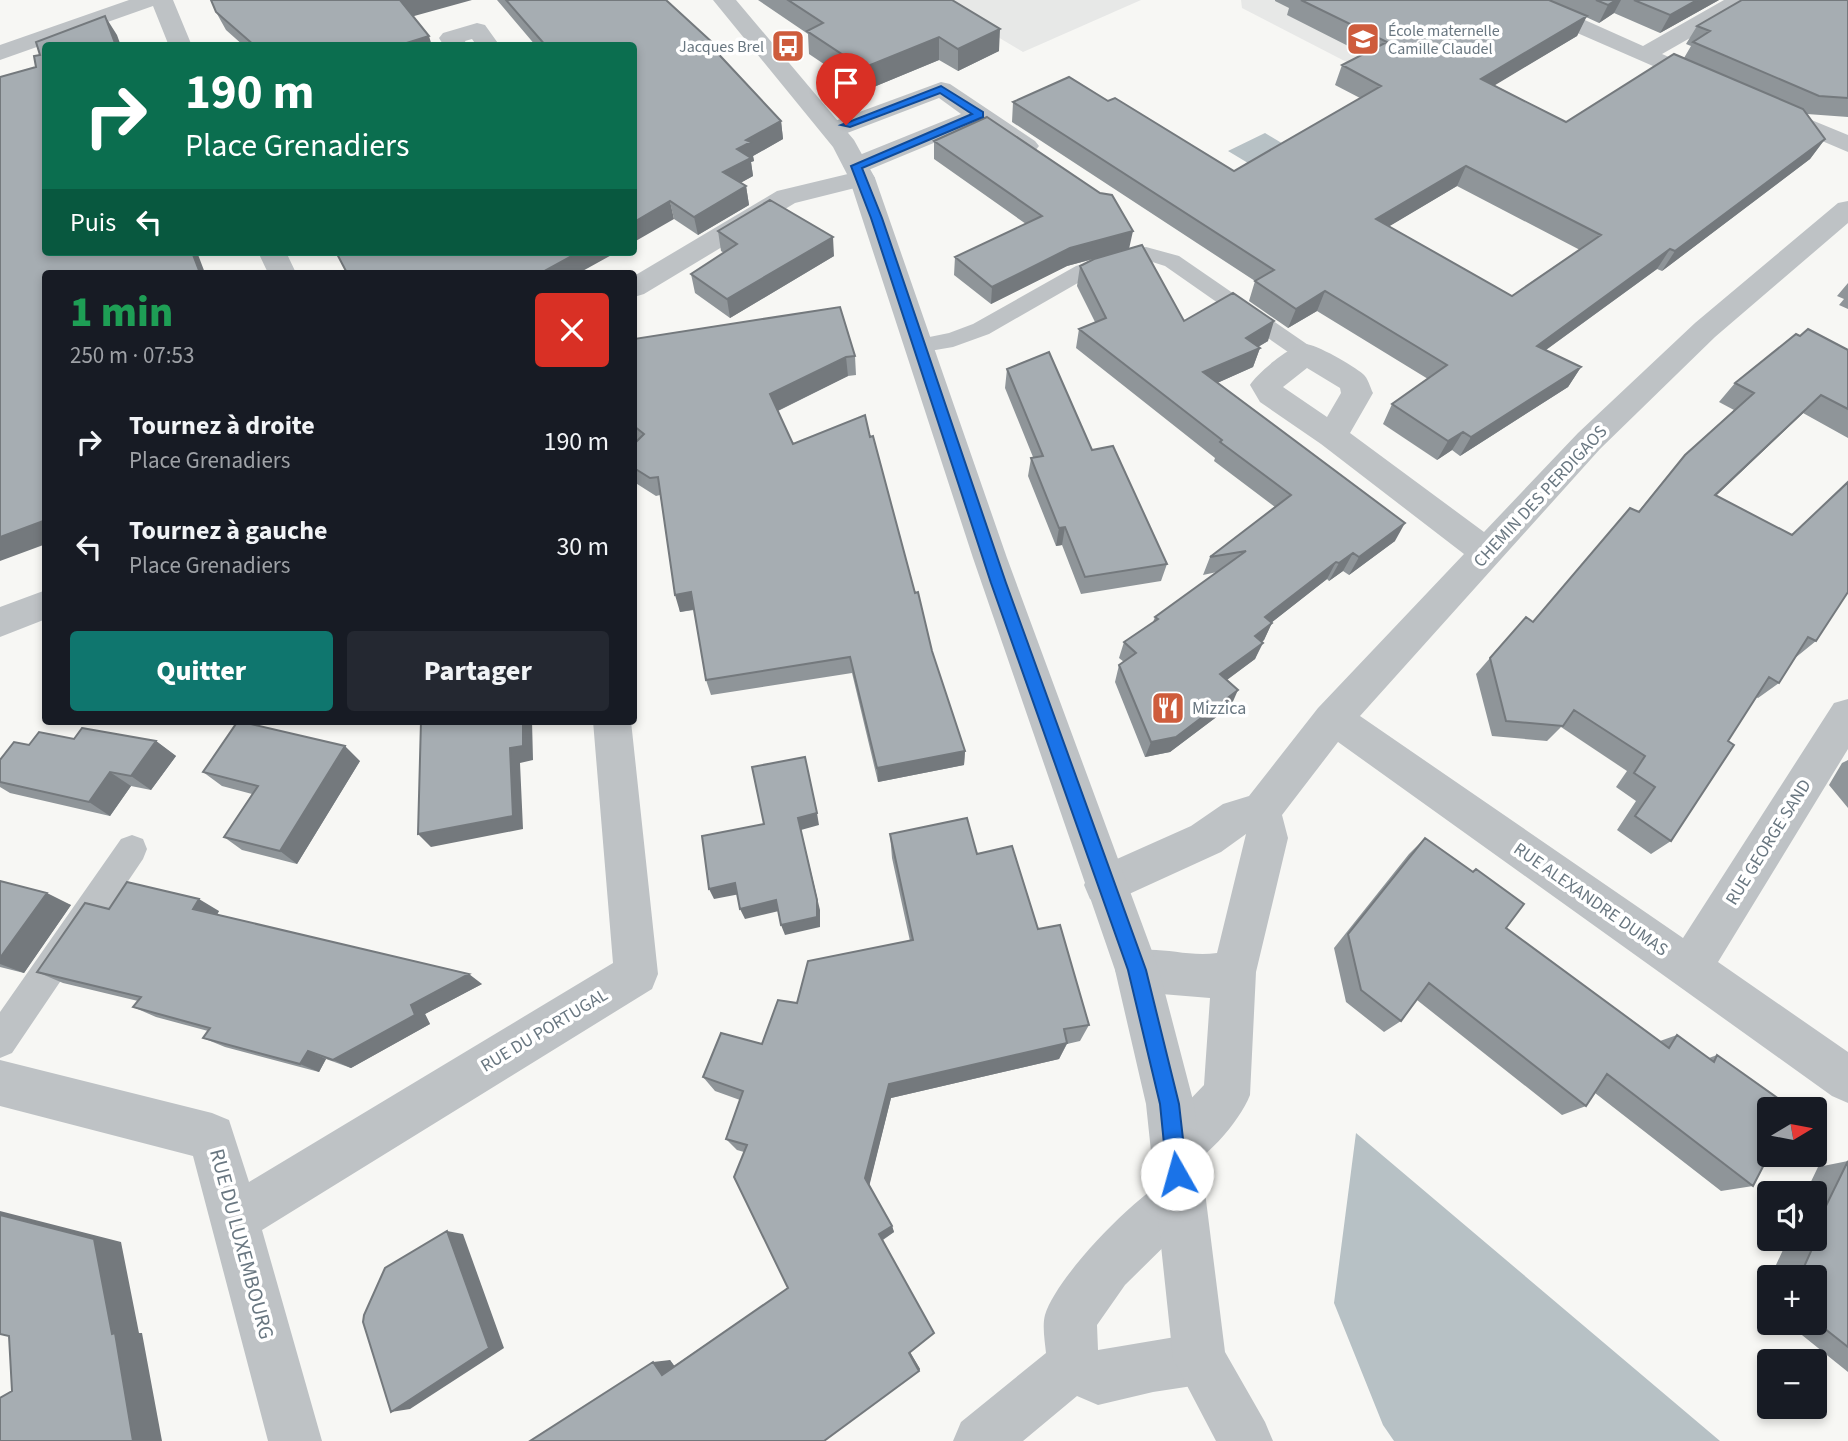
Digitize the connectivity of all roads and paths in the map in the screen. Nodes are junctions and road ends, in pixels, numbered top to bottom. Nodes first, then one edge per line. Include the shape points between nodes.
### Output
1 (150, 0) edge
2 (162, 0) edge
3 (724, 0) edge
4 (1521, 0) edge
5 (1740, 0) edge
6 (179, 42) edge
7 (454, 42) edge
8 (486, 42) edge
9 (0, 53) edge
10 (1644, 55) junction
11 (979, 115) junction
12 (833, 130) junction
13 (1848, 144) edge
14 (1044, 158) edge
15 (859, 172) junction
16 (1848, 209) edge
17 (637, 286) edge
18 (918, 346) junction
19 (1306, 354) junction
20 (1332, 436) junction
21 (1487, 553) junction
22 (42, 606) edge
23 (0, 622) edge
24 (1848, 715) edge
25 (1332, 720) junction
26 (612, 725) edge
27 (1261, 811) junction
28 (132, 849) dead end
29 (1105, 885) junction
30 (1689, 968) junction
31 (1137, 970) junction
32 (1234, 972) junction
33 (0, 1041) edge
34 (1848, 1080) edge
35 (0, 1083) edge
36 (1177, 1174) junction
37 (235, 1218) junction
38 (1199, 1359) junction
39 (1073, 1365) junction
40 (295, 1441) edge
41 (980, 1441) edge
42 (1246, 1441) edge

1 - 9 street
2 - 6 street
3 - 12 street
4 - 10 street
5 - 10 street
7 - 8 street via 451,38 477,30
10 - 13 street
11 - 12 street via 941,89
11 - 14 street
11 - 15 street
12 - 15 street
15 - 17 street via 786,197
15 - 18 street
16 - 21 street, CHEMIN DES PERDIGAOS via 1705,330 1589,441
18 - 19 lane via 981,330 1083,271 1146,253 1172,261
18 - 29 street
19 - 20 street via 1353,382 1357,393
19 - 20 street via 1265,385 1271,394
20 - 21 street
21 - 25 street, CHEMIN DES PERDIGAOS
22 - 23 street
24 - 30 street, RUE GEORGE SAND
25 - 27 street, CHEMIN DES PERDIGAOS
25 - 30 street, RUE ALEXANDRE DUMAS via 1360,735
26 - 37 street, RUE DU PORTUGAL via 636,974
27 - 29 street via 1237,817 1206,839
27 - 32 street via 1267,838
28 - 33 lane
29 - 31 street
30 - 34 street, RUE ALEXANDRE DUMAS
31 - 32 street via 1203,977
31 - 36 street via 1170,1104
32 - 36 street via 1227,1095
35 - 37 street, RUE DU LUXEMBOURG via 212,1137
36 - 38 street
36 - 39 street via 1070,1318
37 - 40 street, RUE DU LUXEMBOURG
38 - 39 street via 1098,1378
38 - 42 street
39 - 41 street

